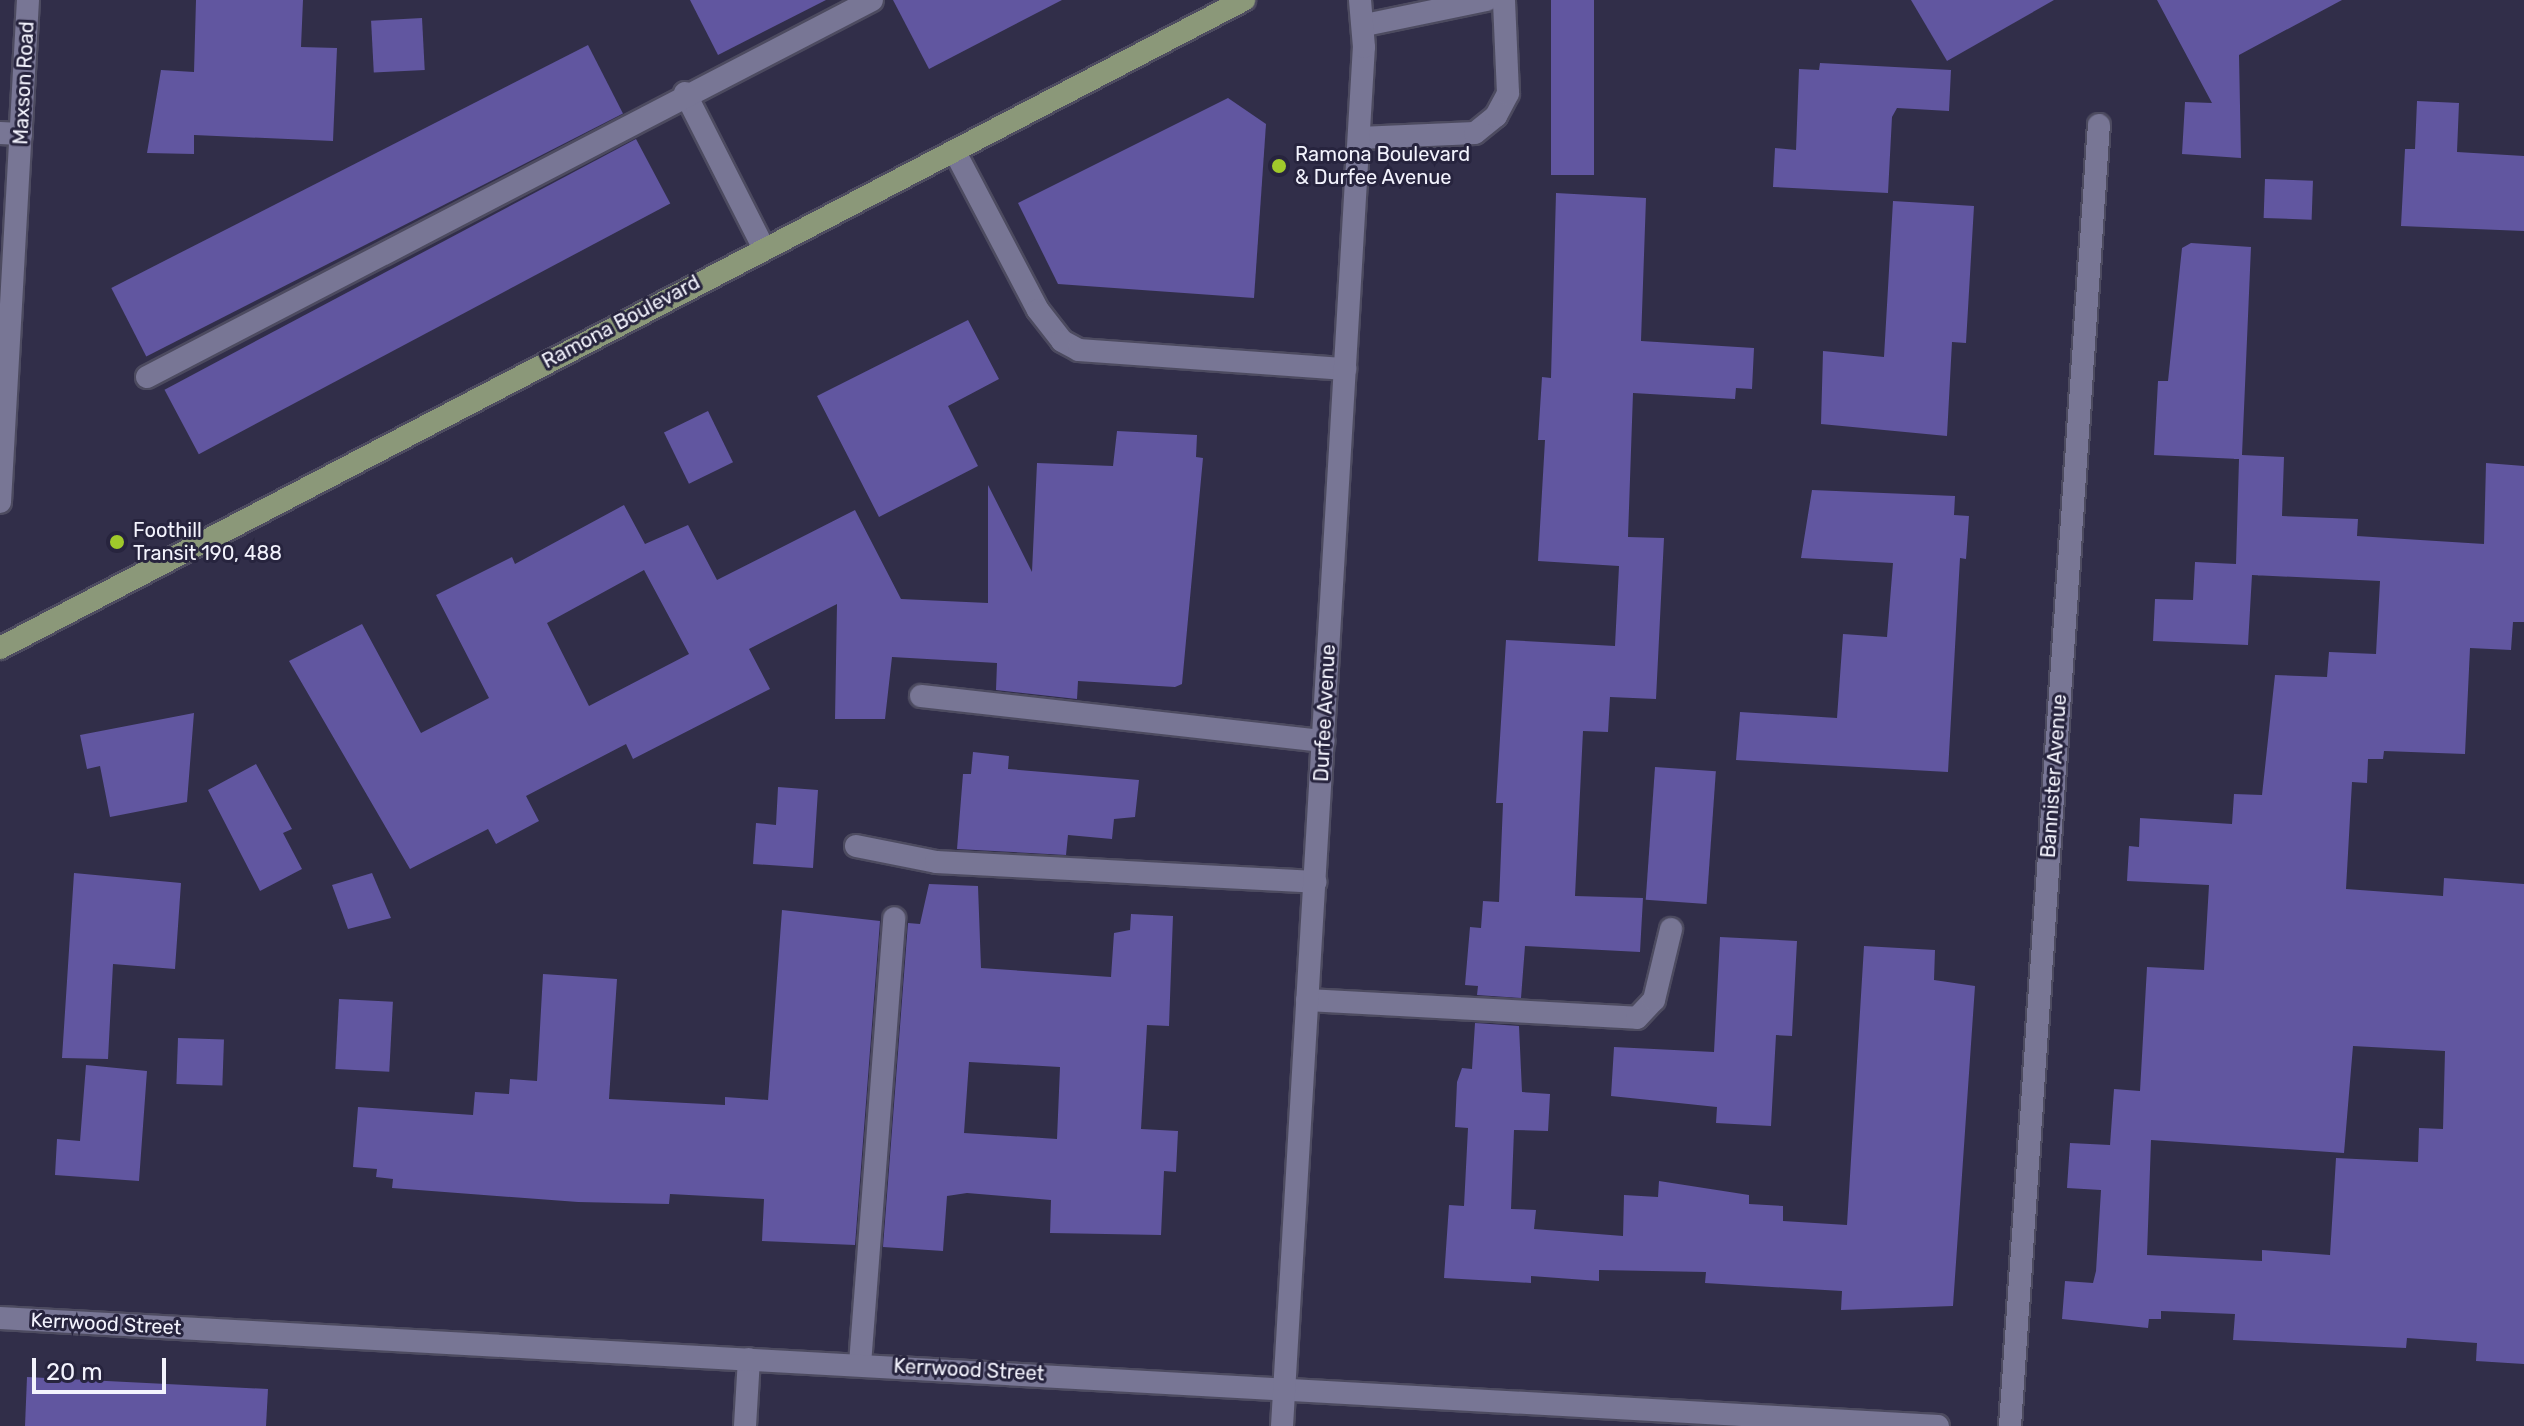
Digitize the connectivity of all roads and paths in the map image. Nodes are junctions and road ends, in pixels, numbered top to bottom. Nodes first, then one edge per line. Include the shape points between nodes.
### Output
1 (28, 0) edge
2 (872, 0) edge
3 (1244, 0) edge
4 (1360, 0) edge
5 (1486, 0) edge
6 (1504, 0) edge
7 (1365, 25) junction
8 (685, 93) junction
9 (2099, 125) dead end
10 (10, 134) edge
11 (1359, 138) junction
12 (955, 152) junction
13 (763, 247) junction
14 (1345, 369) junction
15 (147, 377) dead end
16 (0, 502) edge
17 (0, 648) edge
18 (921, 696) dead end
19 (1323, 741) junction
20 (856, 846) dead end
21 (1315, 882) junction
22 (894, 918) dead end
23 (1671, 929) dead end
24 (1307, 1000) junction
25 (0, 1318) edge
26 (749, 1359) junction
27 (860, 1364) junction
28 (1285, 1387) junction
29 (1852, 1424) edge
30 (745, 1426) edge
31 (1282, 1426) edge
32 (1938, 1426) edge
33 (2010, 1426) edge

1 - 10 street, Maxson Road
2 - 8 street
3 - 12 main road, Ramona Boulevard
4 - 7 street, Durfee Avenue
5 - 7 street
6 - 11 street via 1508,93 1496,116 1475,133
7 - 11 street, Durfee Avenue
8 - 13 street
8 - 15 street
9 - 33 street, Bannister Avenue
10 - 16 street, Maxson Road
11 - 14 street, Durfee Avenue
12 - 13 main road, Ramona Boulevard
12 - 14 street via 1038,310 1062,341 1079,350
13 - 17 main road, Ramona Boulevard
14 - 19 street, Durfee Avenue
18 - 19 street
19 - 21 street, Durfee Avenue
20 - 21 street via 936,862
21 - 24 street, Durfee Avenue
22 - 27 street
23 - 24 street via 1654,1000 1637,1018
24 - 28 street, Durfee Avenue
25 - 26 street, Kerrwood Street
26 - 27 street, Kerrwood Street
26 - 30 street
27 - 28 street, Kerrwood Street
28 - 29 street, Kerrwood Street
28 - 31 street, Durfee Avenue
29 - 32 street, Kerrwood Street

